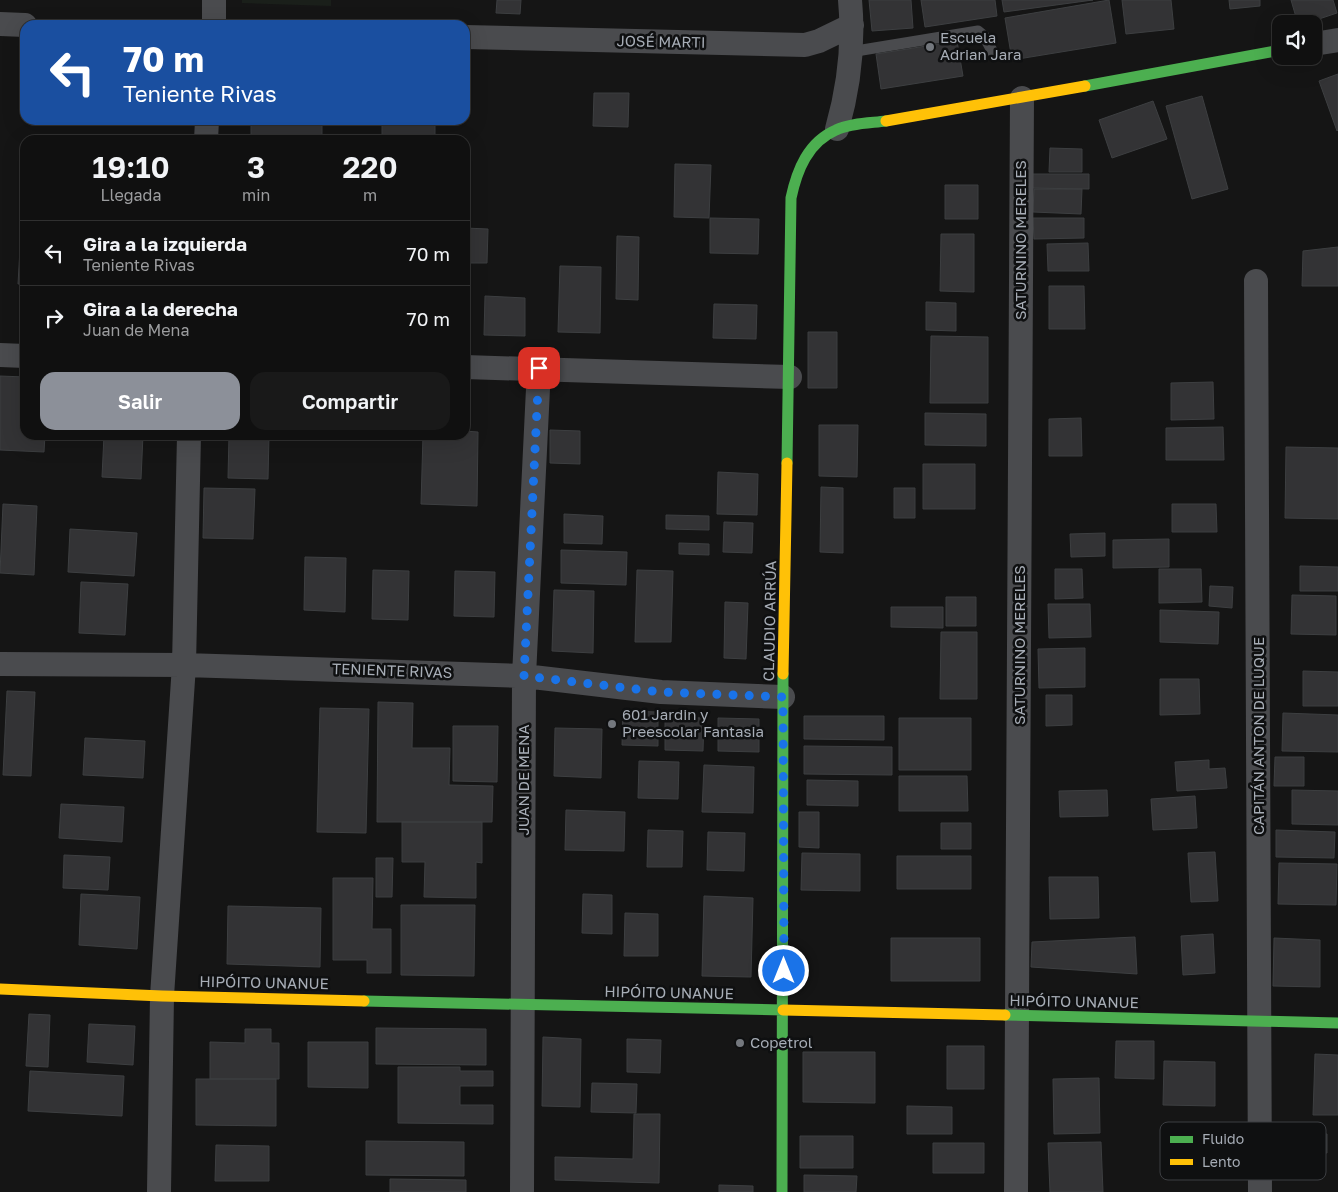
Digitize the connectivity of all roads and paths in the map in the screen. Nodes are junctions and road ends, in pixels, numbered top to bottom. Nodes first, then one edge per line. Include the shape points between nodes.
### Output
1 (214, 0) edge
2 (850, 0) edge
3 (214, 20) edge
4 (0, 24) edge
5 (20, 25) edge
6 (852, 25) junction
7 (470, 37) edge
8 (1338, 40) edge
9 (1322, 43) edge
10 (850, 52) junction
11 (1272, 52) edge
12 (995, 56) dead end
13 (1022, 98) junction
14 (837, 128) junction
15 (1256, 281) dead end
16 (0, 355) edge
17 (20, 356) edge
18 (470, 367) edge
19 (539, 368) junction
20 (790, 377) junction
21 (190, 440) edge
22 (0, 664) edge
23 (184, 665) junction
24 (524, 676) junction
25 (783, 697) junction
26 (0, 989) edge
27 (162, 996) junction
28 (524, 1004) junction
29 (785, 1010) junction
30 (1018, 1015) junction
31 (1261, 1021) junction
32 (1338, 1022) edge
33 (1260, 1122) edge
34 (158, 1192) edge
35 (522, 1192) edge
36 (782, 1192) edge
37 (1016, 1192) edge

1 - 3 street
2 - 6 street
4 - 5 street
6 - 7 street, JOSÉ MARTI via 805,45
6 - 10 street
8 - 9 street
10 - 12 lane via 978,31
10 - 14 street via 846,98
11 - 13 street
13 - 14 street
13 - 30 street, SATURNINO MERELES
14 - 20 street, CLAUDIO ARRÚA via 805,155 796,173 791,198
15 - 31 street, CAPITÁN ANTON DE LUQUE
16 - 17 street
18 - 19 street
19 - 20 street
19 - 24 street, JUAN DE MENA
20 - 25 street, CLAUDIO ARRÚA
21 - 23 street
22 - 23 street, TENIENTE RIVAS
23 - 24 street, TENIENTE RIVAS
23 - 27 street
24 - 25 street, TENIENTE RIVAS via 661,692
24 - 28 street, JUAN DE MENA
25 - 29 street, CLAUDIO ARRÚA
26 - 27 street, HIPÓITO UNANUE
27 - 28 street, HIPÓITO UNANUE
27 - 34 street
28 - 29 street, HIPÓITO UNANUE
28 - 35 street, JUAN DE MENA
29 - 30 street, HIPÓITO UNANUE
29 - 36 street, CLAUDIO ARRÚA
30 - 31 street, HIPÓITO UNANUE
30 - 37 street, SATURNINO MERELES
31 - 32 street, HIPÓITO UNANUE
31 - 33 street, CAPITÁN ANTON DE LUQUE

